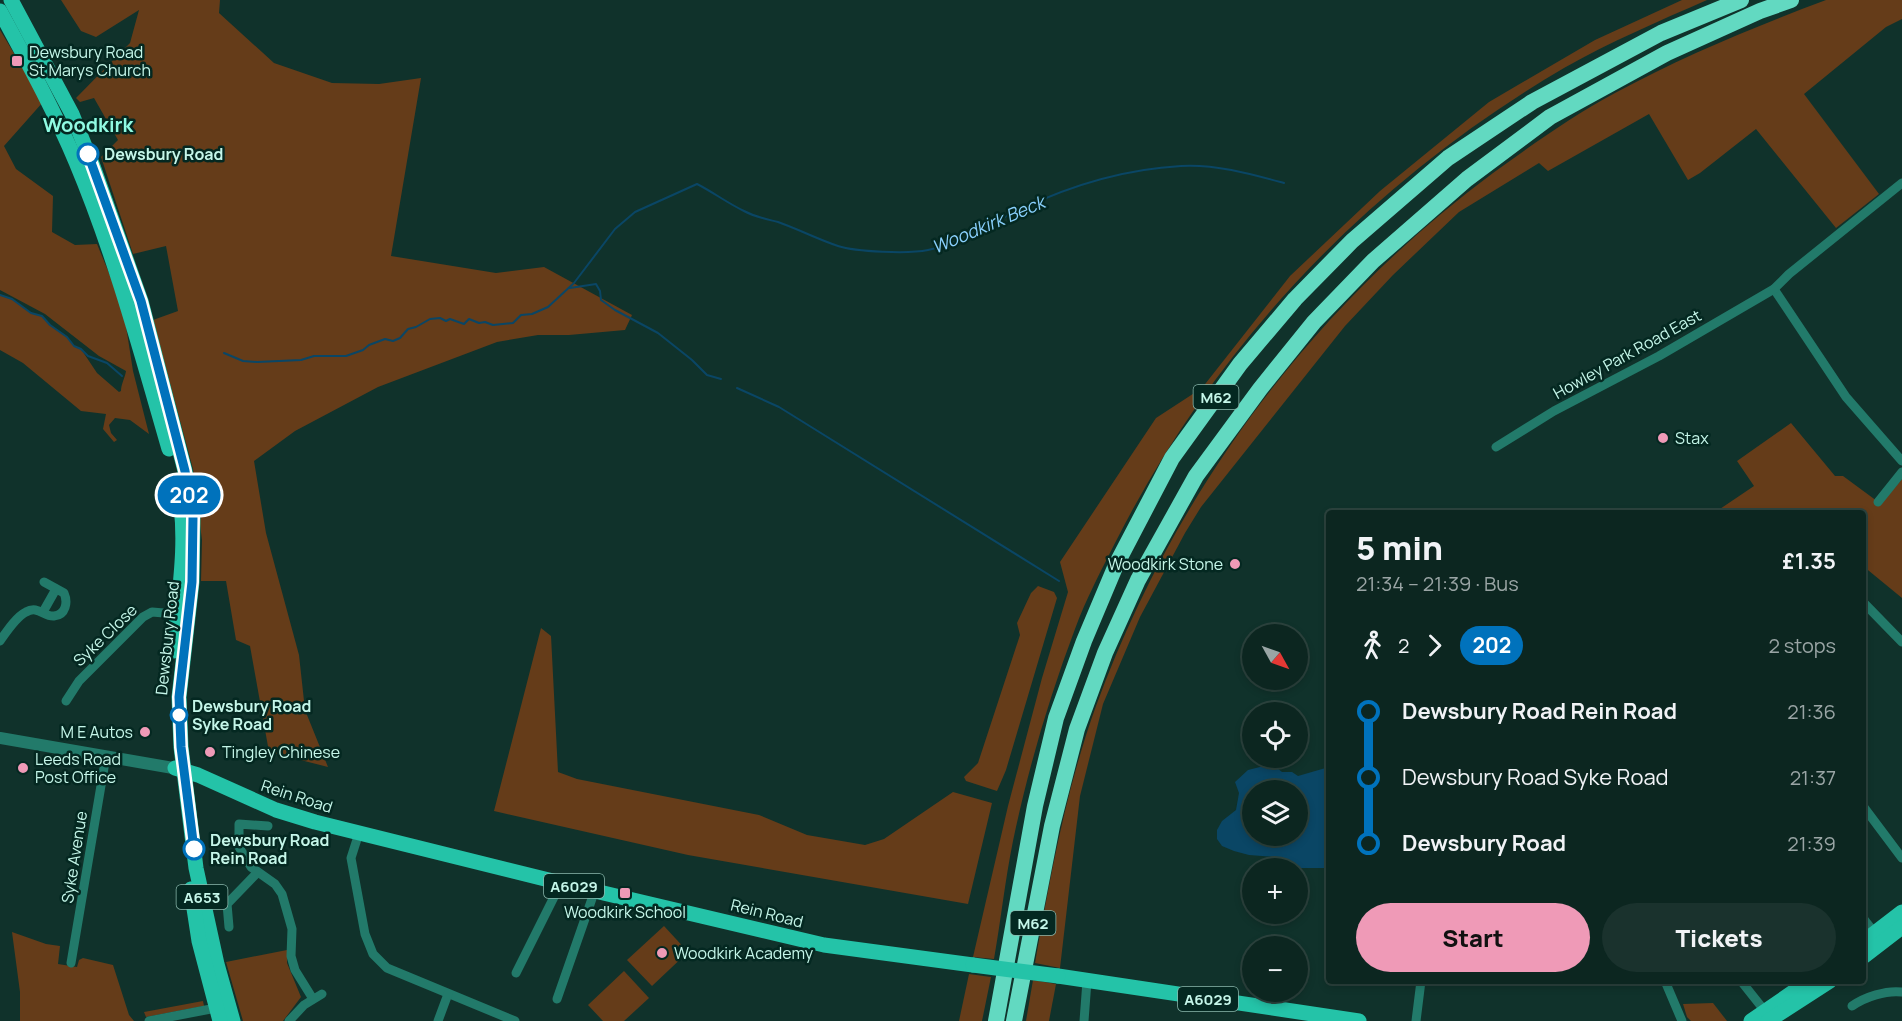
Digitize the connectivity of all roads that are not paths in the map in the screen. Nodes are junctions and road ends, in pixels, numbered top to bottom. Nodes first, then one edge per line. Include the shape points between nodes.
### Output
1 (11, 0) edge
2 (1742, 0) edge
3 (1791, 0) edge
4 (0, 11) edge
5 (72, 114) junction
6 (60, 126) junction
7 (1902, 183) edge
8 (1774, 289) junction
9 (1496, 447) dead end
10 (1902, 461) edge
11 (1902, 472) edge
12 (1878, 502) dead end
13 (44, 582) dead end
14 (57, 589) junction
15 (1866, 609) edge
16 (43, 612) junction
17 (176, 614) junction
18 (0, 640) edge
19 (1902, 642) edge
20 (66, 701) dead end
21 (0, 738) edge
22 (106, 756) junction
23 (178, 769) junction
24 (1866, 810) edge
25 (268, 826) dead end
26 (359, 833) junction
27 (1902, 858) edge
28 (257, 873) junction
29 (561, 883) junction
30 (595, 890) junction
31 (1902, 912) edge
32 (1866, 924) edge
33 (230, 927) dead end
34 (1902, 927) edge
35 (1874, 939) edge
36 (1866, 952) edge
37 (71, 963) dead end
38 (516, 973) dead end
39 (1087, 981) junction
40 (1421, 984) edge
41 (1666, 984) edge
42 (1743, 984) edge
43 (1806, 984) edge
44 (1825, 984) edge
45 (549, 987) dead end
46 (1902, 992) edge
47 (322, 994) dead end
48 (448, 994) junction
49 (313, 999) junction
50 (1852, 1006) dead end
51 (218, 1014) edge
52 (1275, 1015) edge
53 (1768, 1018) edge
54 (149, 1021) edge
55 (233, 1021) edge
56 (289, 1021) edge
57 (438, 1021) edge
58 (515, 1021) edge
59 (996, 1021) edge
60 (1014, 1021) edge
61 (1084, 1021) edge
62 (1353, 1021) edge
63 (1416, 1021) edge
64 (1682, 1021) edge
65 (1751, 1021) edge

1 - 5 main road, Dewsbury Road / A653
2 - 59 highway, M62 via 1661,33 1532,102 1448,159 1352,241 1295,299 1240,364 1185,439 1116,565 1056,718 1035,806
3 - 60 highway, M62 via 1667,53 1550,117 1467,179 1373,261 1314,322 1260,389 1196,476 1138,580 1105,653 1077,729 1052,826
4 - 6 main road, Dewsbury Road / A653
5 - 6 main road
5 - 23 main road, Dewsbury Road / A653 via 141,301 193,517 192,582 179,697
6 - 17 main road, Dewsbury Road / A653 via 125,295 174,466 182,513 183,563
7 - 8 street, Howley Park Road East
8 - 9 street, Howley Park Road East
8 - 10 street via 1846,398
11 - 12 street
13 - 14 street
14 - 16 street
14 - 16 street via 66,597 63,611 51,616
15 - 19 street
16 - 18 street via 26,612
17 - 20 street, Syke Close via 152,612 143,617 80,681
17 - 23 main road, Dewsbury Road / A653 via 169,694
21 - 22 street
22 - 23 street
22 - 37 street, Syke Avenue
23 - 26 main road, Rein Road / A6029 via 276,810
23 - 51 main road, Dewsbury Road / A653 via 199,941
23 - 55 main road, Dewsbury Road / A653 via 196,868
24 - 27 street
25 - 28 street via 239,824 239,847
26 - 29 main road, Rein Road / A6029
26 - 48 street via 351,858 368,946 387,968
28 - 33 street via 227,904
28 - 49 street via 275,884 282,894 292,929 295,970
29 - 30 main road, Rein Road / A6029
29 - 38 street
30 - 39 main road, Rein Road / A6029, bridge via 824,945
30 - 45 street via 558,995
31 - 35 main road
32 - 35 street
34 - 35 main road
35 - 36 main road
39 - 52 main road, Rein Road / A6029
39 - 61 street
40 - 63 street
41 - 64 street
42 - 53 street
43 - 53 main road
44 - 53 main road
46 - 50 street via 1875,996
47 - 49 street
48 - 57 street
48 - 58 street
49 - 56 street
51 - 54 street
52 - 62 main road, Rein Road / A6029
53 - 65 main road

